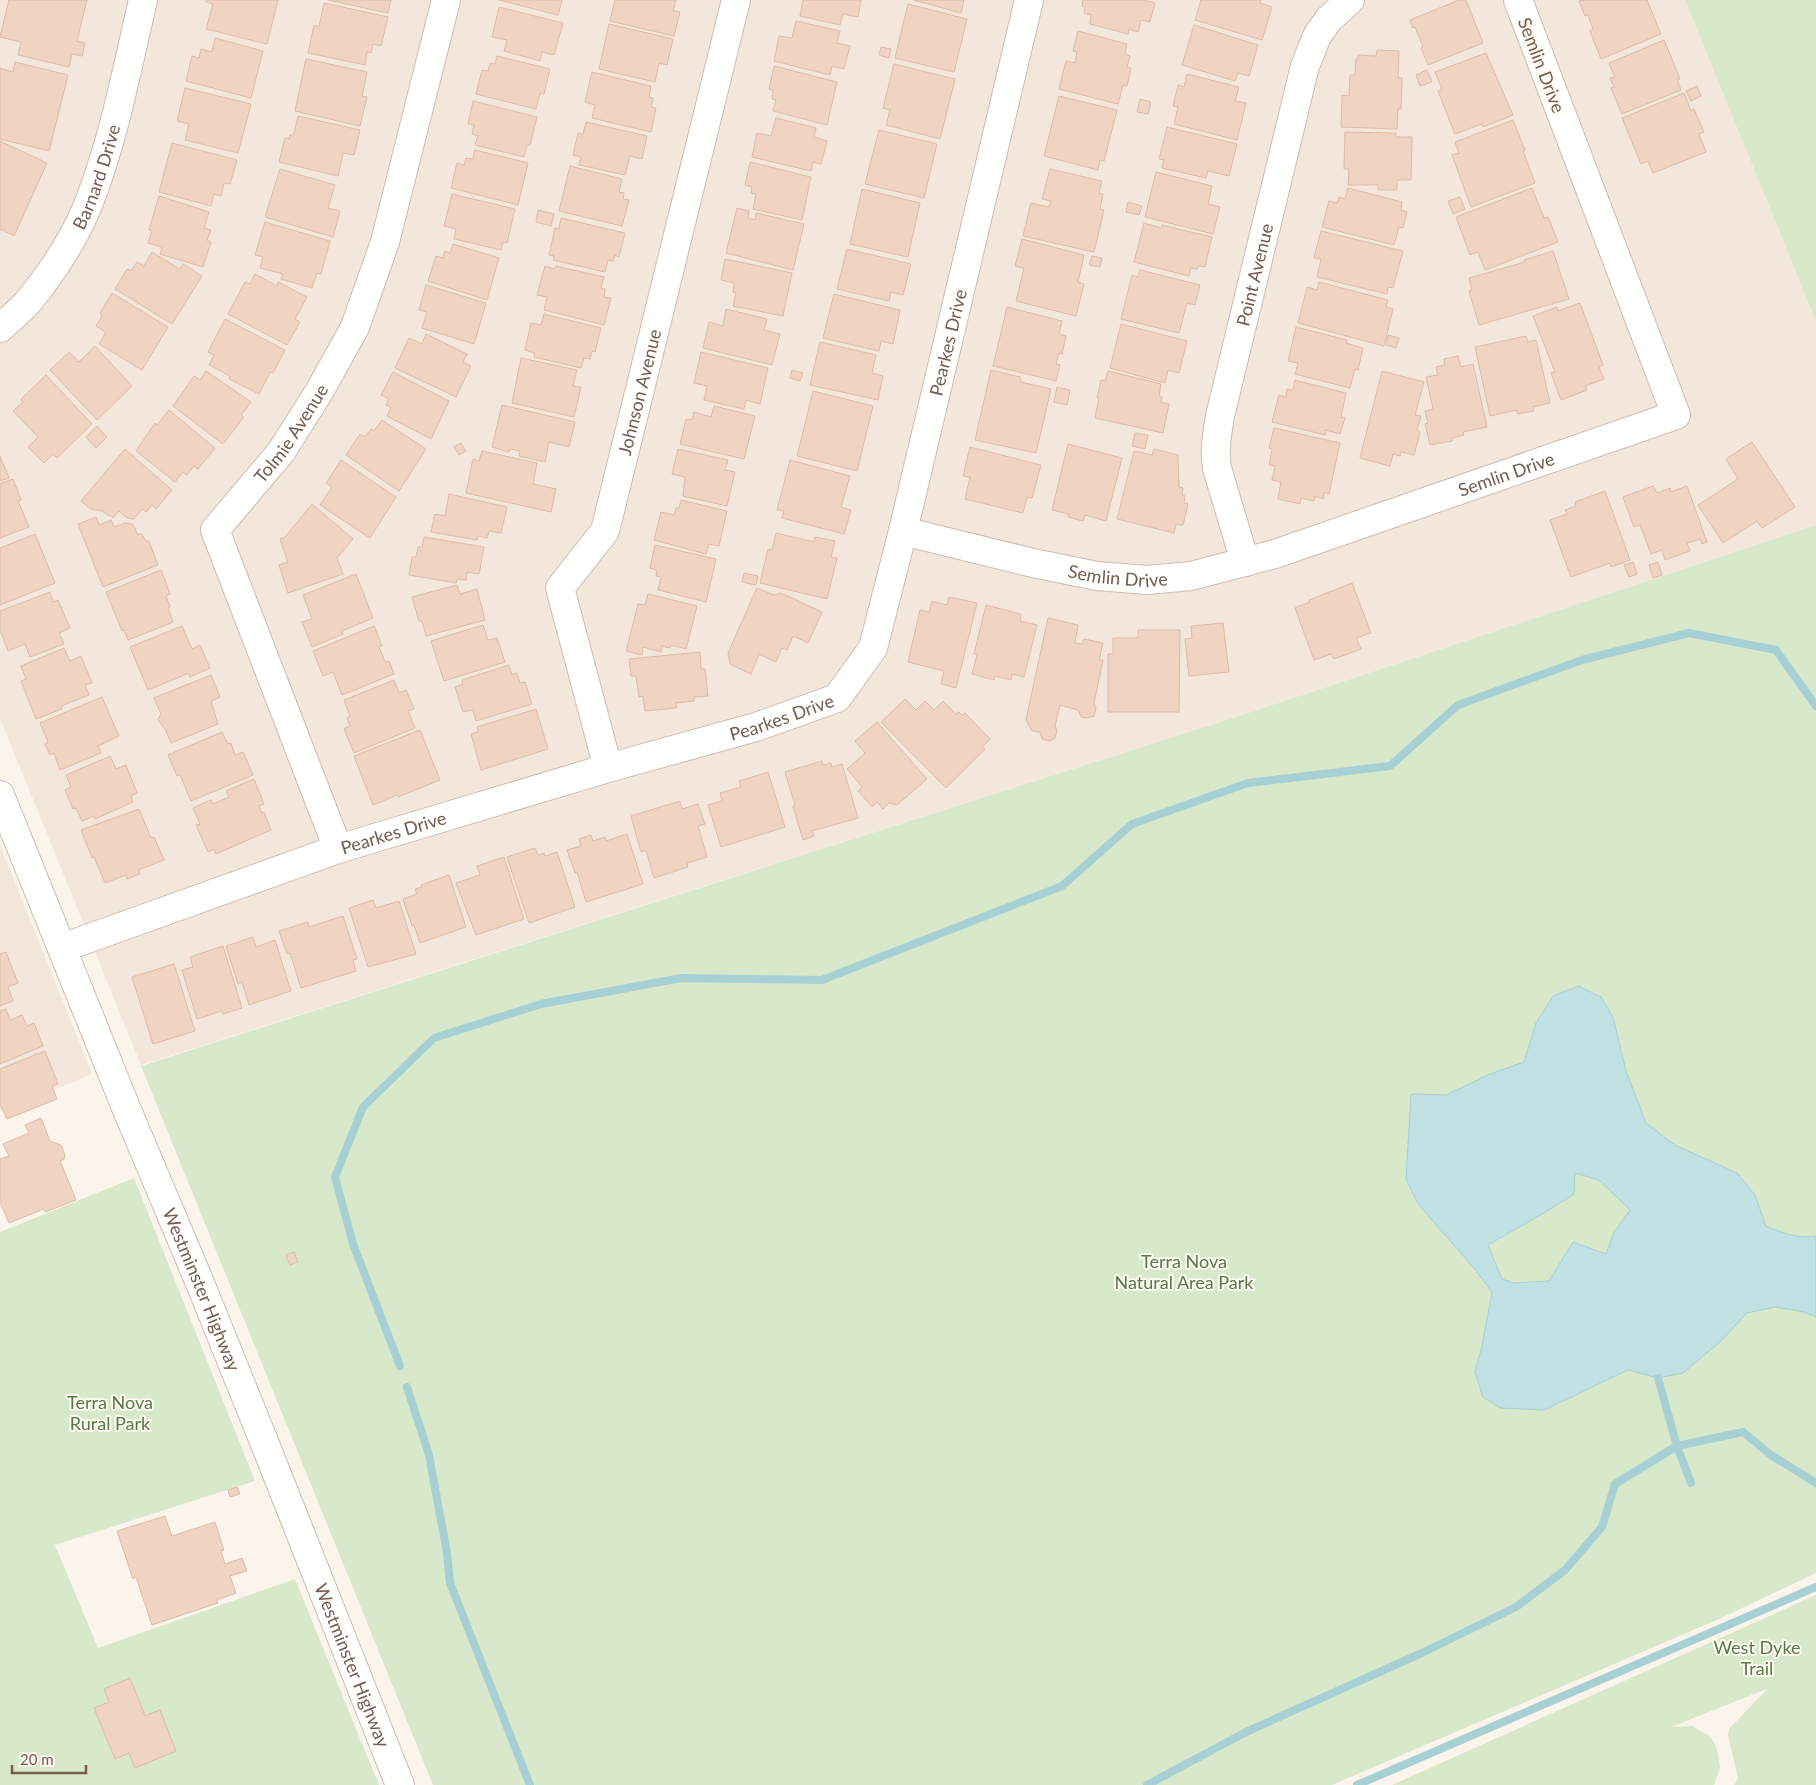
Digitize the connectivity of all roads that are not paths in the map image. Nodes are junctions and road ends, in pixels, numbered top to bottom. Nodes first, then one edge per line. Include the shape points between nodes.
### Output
1 (143, 0) edge
2 (446, 0) edge
3 (736, 0) edge
4 (1029, 0) edge
5 (1350, 0) edge
6 (1518, 0) edge
7 (0, 328) edge
8 (903, 531) junction
9 (1245, 562) junction
10 (608, 768) junction
11 (0, 796) edge
12 (338, 849) junction
13 (62, 948) junction
14 (400, 1785) edge

1 - 7 street, Barnard Drive via 111,134 87,207 51,270 27,303
2 - 12 street, Tolmie Avenue via 385,242 355,327 281,452 215,530
3 - 10 street, Johnson Avenue via 605,531 560,588
4 - 8 street, Pearkes Drive
5 - 9 street, Point Avenue via 1329,19 1317,36 1305,66 1220,416 1216,468
6 - 9 street, Semlin Drive via 1676,415
8 - 9 street, Semlin Drive via 1097,576 1147,580 1191,576
8 - 10 street, Pearkes Drive via 873,648 837,698 756,728
10 - 12 street, Pearkes Drive
11 - 13 street, Westminster Highway
12 - 13 street, Pearkes Drive
13 - 14 street, Westminster Highway

